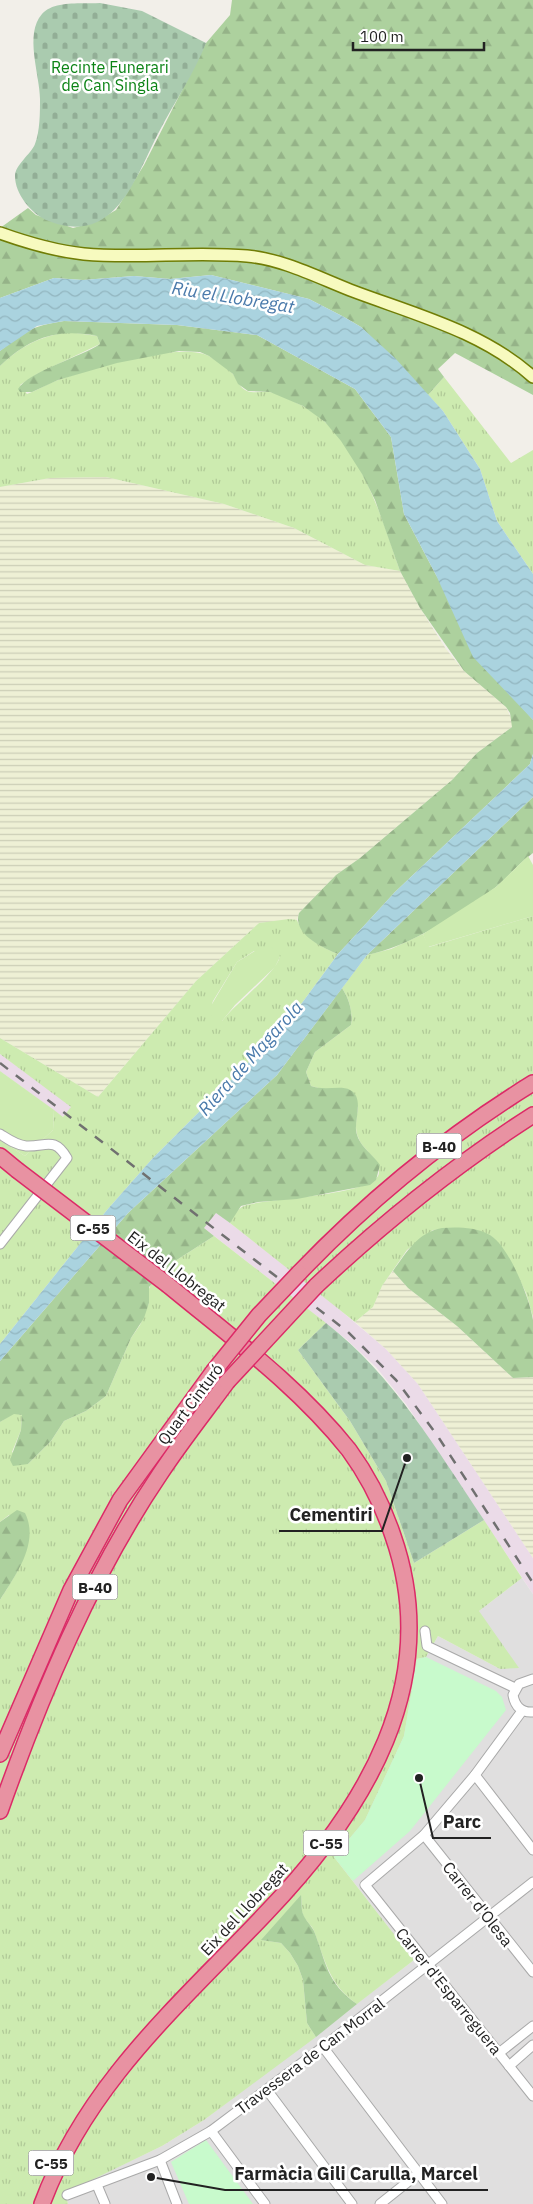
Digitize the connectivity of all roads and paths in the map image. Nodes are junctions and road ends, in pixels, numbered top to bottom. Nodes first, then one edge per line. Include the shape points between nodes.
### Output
1 (0, 233) edge
2 (533, 378) edge
3 (533, 1082) edge
4 (533, 1116) edge
5 (0, 1134) edge
6 (0, 1156) edge
7 (0, 1244) edge
8 (323, 1423) junction
9 (425, 1631) dead end
10 (533, 1679) edge
11 (515, 1688) junction
12 (522, 1711) junction
13 (533, 1712) edge
14 (0, 1754) edge
15 (475, 1775) junction
16 (0, 1811) edge
17 (424, 1835) junction
18 (533, 1850) edge
19 (533, 1882) edge
20 (489, 1917) junction
21 (429, 1965) junction
22 (533, 1972) edge
23 (533, 2026) edge
24 (533, 2045) edge
25 (323, 2047) junction
26 (499, 2053) junction
27 (509, 2066) junction
28 (266, 2090) junction
29 (533, 2096) edge
30 (211, 2131) junction
31 (160, 2160) junction
32 (419, 2173) junction
33 (97, 2185) junction
34 (67, 2195) dead end
35 (34, 2204) edge
36 (42, 2204) edge
37 (105, 2204) edge
38 (178, 2204) edge
39 (265, 2204) edge
40 (352, 2204) edge
41 (380, 2204) edge
42 (442, 2204) edge

1 - 2 street via 41,246 86,254 220,254 268,259 445,324 496,350
3 - 14 highway, Quart Cinturó / B-40, bridge via 442,1144 353,1219 259,1315 212,1372 120,1500 71,1590
4 - 16 highway, Quart Cinturó / B-40, bridge via 491,1142 371,1234 316,1286 227,1382 160,1475 76,1621
5 - 7 street via 24,1146 52,1143 60,1147 67,1158
6 - 8 highway, Eix del Llobregat / C-55, bridge via 168,1285 282,1378
8 - 35 highway, Eix del Llobregat / C-55 via 370,1500 392,1555 398,1581 402,1602 400,1662 382,1731 358,1782 330,1826 288,1877 150,2023 98,2086 54,2156
8 - 36 highway, Eix del Llobregat / C-55 via 349,1450 376,1494 404,1570 410,1646 399,1709 360,1794 330,1839 269,1910 157,2024 125,2062 74,2134
9 - 11 street via 428,1646
10 - 11 street via 525,1680
11 - 12 street via 514,1701
12 - 13 street
12 - 15 street
15 - 17 street
15 - 18 street
17 - 20 street, Carrer d'Olesa
17 - 21 street, Carrer d'Esparreguera via 365,1885
19 - 20 street, Travessera de Can Morral
20 - 21 street, Travessera de Can Morral
20 - 22 street, Carrer d'Olesa
21 - 25 street, Travessera de Can Morral
21 - 26 street, Carrer d'Esparreguera
23 - 26 street
24 - 27 street
25 - 28 street, Travessera de Can Morral
25 - 32 street
26 - 27 street, Carrer d'Esparreguera
27 - 29 street, Carrer d'Esparreguera
28 - 30 street, Travessera de Can Morral
28 - 40 street
30 - 31 street, Travessera de Can Morral
30 - 39 street
31 - 33 street, Travessera de Can Morral
31 - 38 street
32 - 41 street
32 - 42 street
33 - 34 street, Travessera de Can Morral
33 - 37 street

